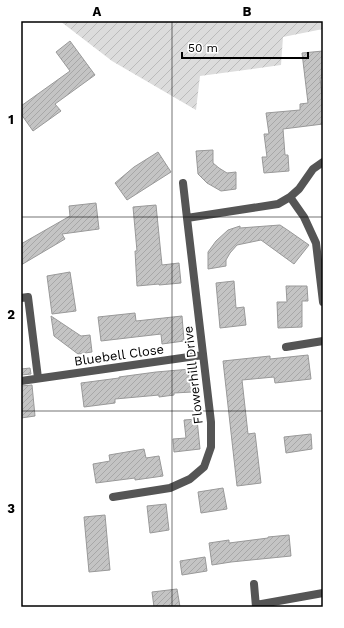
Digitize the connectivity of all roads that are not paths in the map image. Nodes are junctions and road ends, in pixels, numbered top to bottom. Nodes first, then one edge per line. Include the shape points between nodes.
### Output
1 (323, 162) edge
2 (183, 183) dead end
3 (290, 197) junction
4 (186, 218) junction
5 (21, 298) edge
6 (323, 302) edge
7 (323, 341) edge
8 (286, 346) dead end
9 (203, 355) junction
10 (38, 378) junction
11 (21, 381) edge
12 (113, 497) dead end
13 (254, 584) dead end
14 (323, 593) edge
15 (256, 606) edge

1 - 3 street via 313,169
2 - 4 street, Flowerhill Drive
3 - 4 street via 278,204
3 - 6 street via 304,217 316,243
4 - 9 street, Flowerhill Drive
5 - 10 street via 28,297
7 - 8 street
9 - 10 street, Bluebell Close
9 - 12 street, Flowerhill Drive via 211,422 211,447 204,467 190,479 170,488
10 - 11 street, Bluebell Close
13 - 15 street
14 - 15 street

